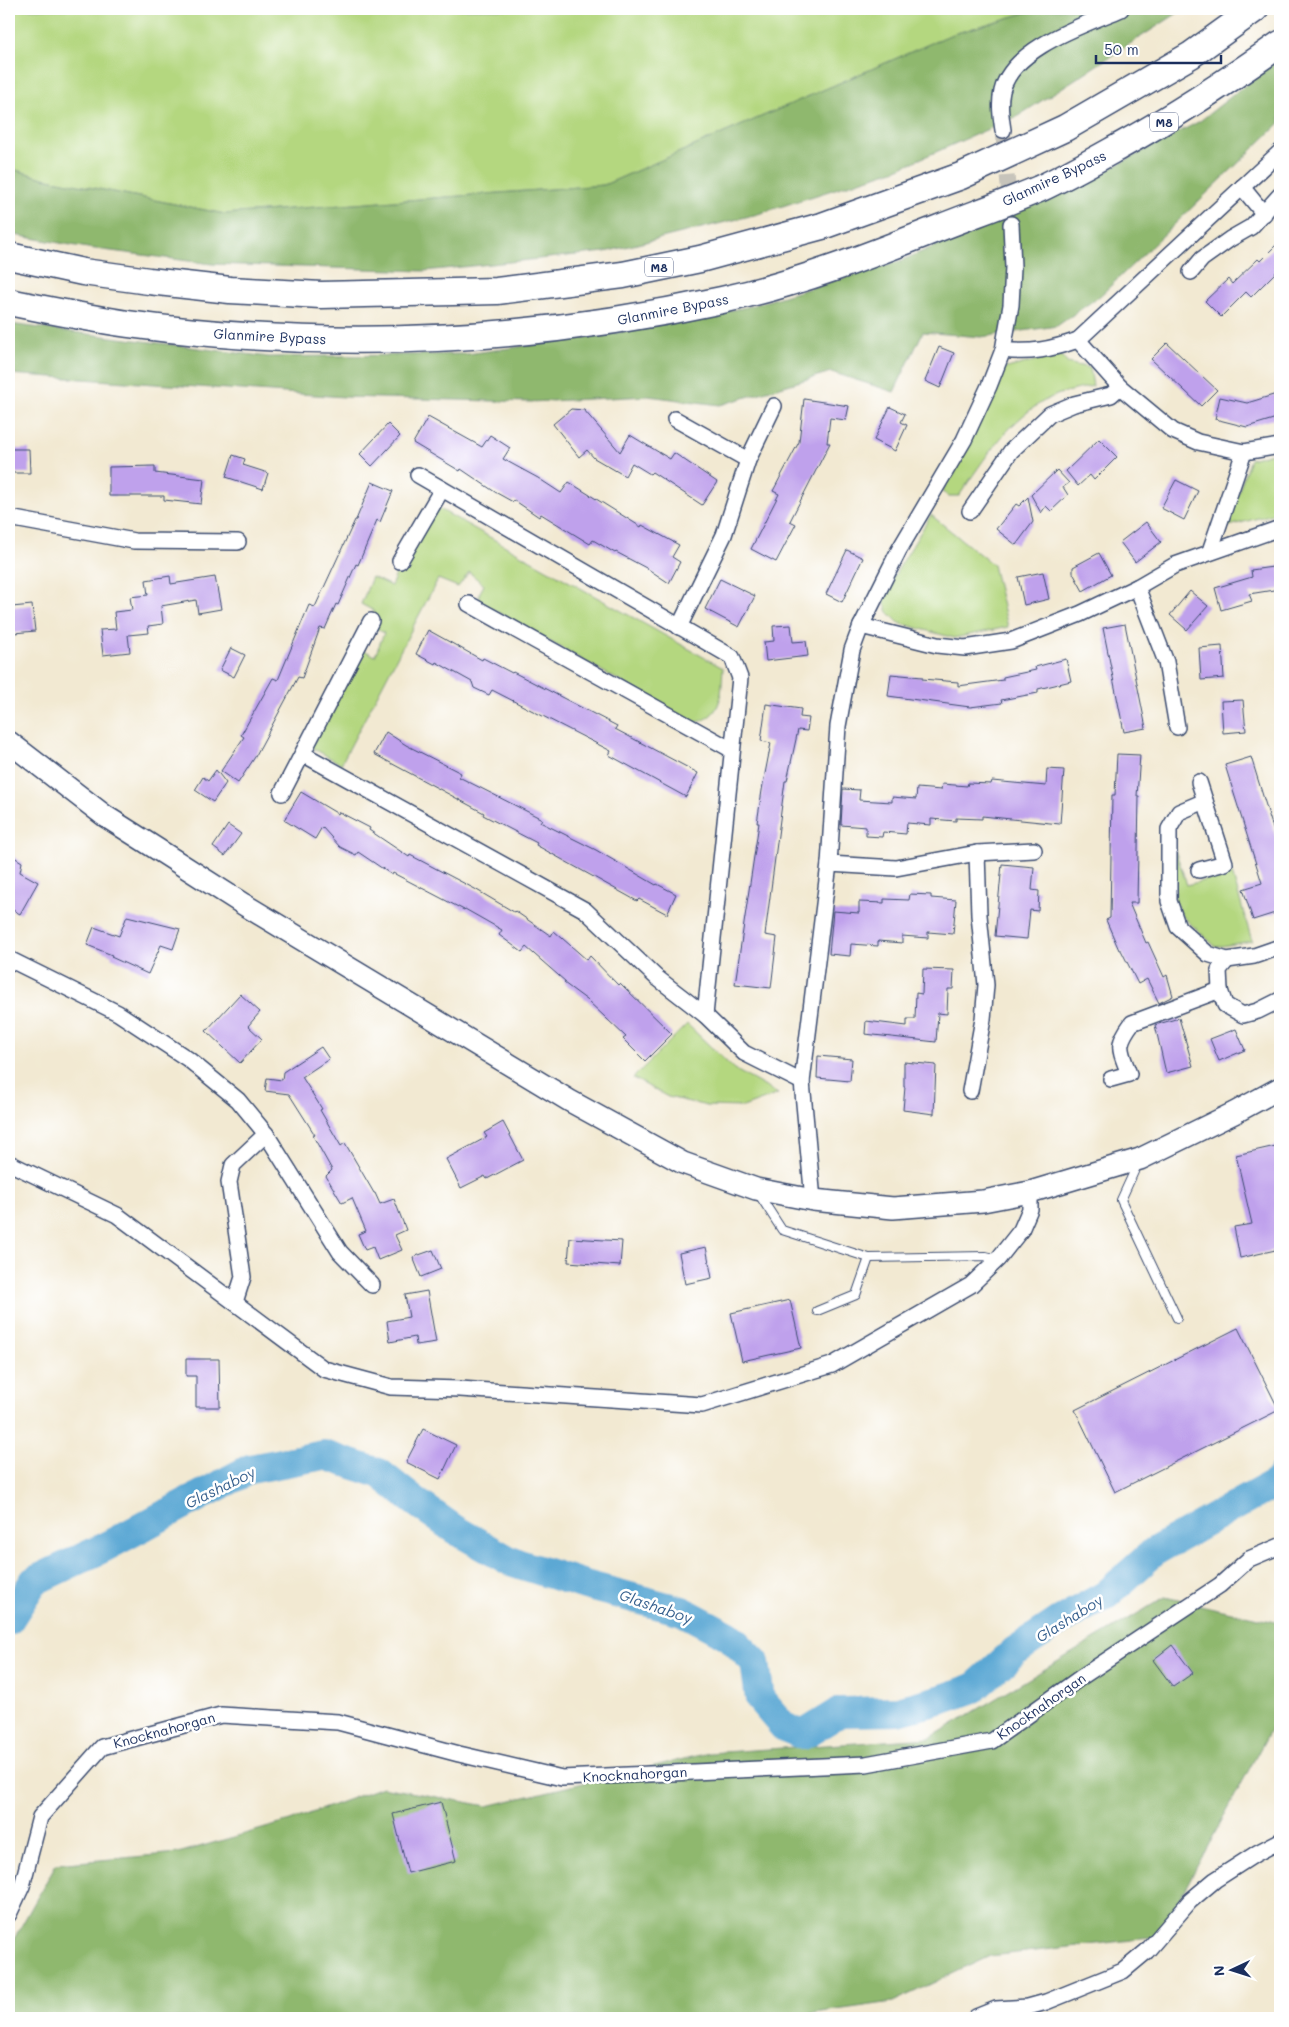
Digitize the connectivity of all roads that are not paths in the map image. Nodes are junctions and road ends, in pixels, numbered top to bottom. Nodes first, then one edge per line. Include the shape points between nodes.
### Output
1 (1121, 9) edge
2 (1255, 9) edge
3 (1280, 44) edge
4 (1003, 130) tunnel mouth
5 (1280, 152) edge
6 (1242, 187) junction
7 (1280, 195) edge
8 (1264, 214) junction
9 (1011, 224) tunnel mouth
10 (9, 256) edge
11 (1191, 272) dead end
12 (9, 302) edge
13 (1078, 340) junction
14 (1003, 350) junction
15 (1120, 386) junction
16 (774, 406) dead end
17 (675, 419) dead end
18 (1280, 446) edge
19 (1244, 452) junction
20 (748, 460) junction
21 (418, 475) dead end
22 (442, 489) junction
23 (970, 510) dead end
24 (9, 518) edge
25 (1280, 528) edge
26 (238, 542) dead end
27 (1210, 551) junction
28 (400, 561) dead end
29 (1137, 587) junction
30 (469, 604) dead end
31 (371, 621) dead end
32 (861, 626) junction
33 (679, 627) junction
34 (1177, 727) dead end
35 (9, 742) edge
36 (732, 750) junction
37 (303, 754) junction
38 (1199, 782) dead end
39 (282, 794) dead end
40 (1205, 801) junction
41 (1034, 850) dead end
42 (977, 854) junction
43 (829, 864) junction
44 (1199, 870) dead end
45 (1280, 947) edge
46 (9, 959) edge
47 (1227, 960) junction
48 (1220, 990) junction
49 (1280, 1000) edge
50 (704, 1015) junction
51 (1111, 1079) dead end
52 (802, 1082) junction
53 (1280, 1088) edge
54 (970, 1091) dead end
55 (266, 1134) junction
56 (1140, 1159) junction
57 (9, 1163) edge
58 (756, 1189) junction
59 (1030, 1192) junction
60 (813, 1200) junction
61 (869, 1258) junction
62 (998, 1259) junction
63 (372, 1285) dead end
64 (235, 1302) junction
65 (817, 1311) dead end
66 (1177, 1318) dead end
67 (1280, 1546) edge
68 (1280, 1841) edge
69 (9, 1914) edge
70 (976, 2017) edge

1 - 4 street via 1029,53 1015,67 1006,78 1002,92
2 - 10 highway, M8 via 1191,54 1065,128 961,176 813,229 700,259 622,275 497,291 321,295 150,282
3 - 12 highway, Glanmire Bypass / M8 via 1224,85 1167,120 1040,188 846,264 723,300 610,322 534,332 358,340 182,330
5 - 6 street
6 - 8 street
6 - 13 street
7 - 8 street
8 - 11 street via 1251,228 1202,259
9 - 14 street via 1011,305
13 - 14 street via 1053,349 1022,353
13 - 15 street
14 - 32 street via 964,440 899,550
15 - 19 street via 1173,431 1198,442
15 - 23 street via 1111,395 1050,414 1011,451
16 - 20 street
17 - 20 street
18 - 19 street
19 - 27 street
20 - 33 street via 724,535
21 - 22 street
22 - 28 street
22 - 33 street
24 - 26 street via 134,541
25 - 27 street
27 - 29 street via 1174,565
29 - 32 street via 1080,614 1011,641 988,646 937,646
29 - 34 street via 1166,662
30 - 36 street
31 - 37 street
32 - 43 street via 852,650 838,726
33 - 36 street via 732,657 740,678
35 - 58 main road via 104,816 242,904 570,1101 683,1163
36 - 50 street
37 - 39 street
37 - 50 street via 585,910 656,977
38 - 40 street
40 - 44 street via 1225,863
40 - 47 street via 1179,812 1169,829 1169,901 1178,927 1208,954
41 - 42 street
42 - 43 street via 896,868
42 - 54 street via 986,985
43 - 52 street
45 - 47 street via 1254,956
46 - 55 street via 118,1013 188,1059 238,1100
47 - 48 street via 1219,970
48 - 49 street via 1226,1006 1244,1015
48 - 51 street via 1132,1023 1119,1046 1129,1074
50 - 52 street via 744,1054
52 - 60 street
53 - 56 main road
55 - 63 street via 340,1252
55 - 64 street via 233,1165 229,1182 243,1277
56 - 59 main road
56 - 66 lane via 1121,1200
57 - 64 street via 117,1215
58 - 60 main road
58 - 61 lane via 782,1230
59 - 60 main road via 893,1208
59 - 62 street via 1030,1209 1022,1230
61 - 62 lane via 986,1256
61 - 65 lane via 856,1295
62 - 64 street via 971,1285 832,1365 702,1405 391,1387 324,1368
67 - 69 street, Knocknahorgan via 1248,1559 1220,1585 992,1740 866,1764 562,1778 338,1722 221,1715 102,1747 40,1817 22,1886
68 - 70 street via 1215,1880 1190,1901 1148,1951 1123,1971 1046,2002 1028,2007 996,2008

